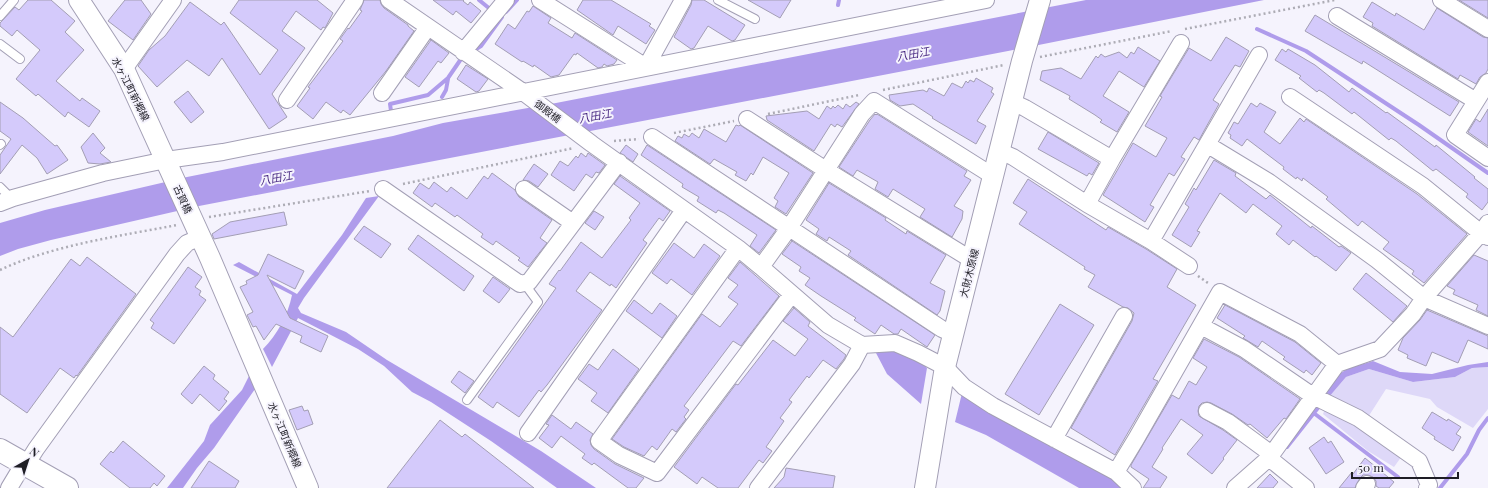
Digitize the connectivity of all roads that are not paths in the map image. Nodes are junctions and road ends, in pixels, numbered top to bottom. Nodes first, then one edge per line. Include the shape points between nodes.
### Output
1 (14, 0) edge
2 (79, 0) edge
3 (173, 0) edge
4 (355, 0) edge
5 (389, 0) edge
6 (506, 0) edge
7 (540, 0) edge
8 (683, 0) edge
9 (718, 0) edge
10 (986, 0) edge
11 (1040, 0) edge
12 (1441, 0) edge
13 (0, 16) edge
14 (1337, 16) dead end
15 (755, 19) dead end
16 (428, 27) junction
17 (1488, 29) edge
18 (1181, 43) dead end
19 (0, 44) edge
20 (467, 55) junction
21 (1259, 55) dead end
22 (20, 59) dead end
23 (646, 67) junction
24 (124, 69) junction
25 (1488, 82) edge
26 (522, 92) junction
27 (382, 93) dead end
28 (1290, 97) dead end
29 (287, 100) dead end
30 (1476, 101) junction
31 (1012, 102) junction
32 (747, 119) road end
33 (652, 137) road end
34 (1208, 145) junction
35 (999, 151) junction
36 (1112, 158) junction
37 (1488, 158) edge
38 (166, 160) junction
39 (619, 162) junction
40 (826, 170) junction
41 (993, 176) junction
42 (383, 188) dead end
43 (524, 189) dead end
44 (4, 196) edge
45 (1087, 204) junction
46 (684, 210) junction
47 (573, 224) junction
48 (789, 228) junction
49 (1486, 231) edge
50 (201, 237) junction
51 (1150, 240) junction
52 (738, 248) junction
53 (972, 260) junction
54 (761, 267) junction
55 (1193, 271) road end
56 (524, 283) junction
57 (792, 294) junction
58 (1424, 298) junction
59 (1124, 316) dead end
60 (1201, 326) junction
61 (1488, 326) edge
62 (953, 334) junction
63 (862, 345) junction
64 (1337, 364) junction
65 (945, 367) junction
66 (1313, 396) junction
67 (468, 400) dead end
68 (1207, 411) dead end
69 (528, 433) dead end
70 (1054, 439) junction
71 (0, 450) edge
72 (1274, 461) junction
73 (25, 464) junction
74 (1116, 472) junction
75 (9, 488) edge
76 (67, 488) edge
77 (308, 488) edge
78 (758, 488) edge
79 (925, 488) edge
80 (1133, 488) edge
81 (1235, 488) edge
82 (1306, 488) edge
83 (1427, 488) edge

1 - 13 lane
2 - 24 street, 水ヶ江町新郷線
3 - 24 street
4 - 29 street
5 - 16 street, 御殿橋
6 - 20 street
7 - 23 street
8 - 23 street
9 - 15 lane
10 - 23 street
11 - 31 street, 大財木原線
12 - 17 street
14 - 30 street
16 - 20 street, 御殿橋
16 - 27 street
18 - 36 street
19 - 22 lane
20 - 26 street, 御殿橋
21 - 34 street
23 - 26 street
24 - 38 street, 水ヶ江町新郷線
25 - 30 street
26 - 38 street via 223,152
26 - 39 street, 御殿橋
28 - 49 street
30 - 37 street via 1455,135
31 - 35 street, 大財木原線
31 - 36 street
32 - 40 street
33 - 48 street
34 - 51 street
34 - 58 street via 1276,187 1377,260
35 - 41 street, 大財木原線
35 - 45 street via 1013,157
36 - 45 street
38 - 44 street
38 - 50 street, 古賀橋
39 - 46 street, 御殿橋
39 - 47 street
40 - 41 street via 874,100
40 - 48 street
40 - 53 street
41 - 53 street, 大財木原線
42 - 56 street via 520,284
43 - 47 street
45 - 51 street
46 - 52 street, 御殿橋
46 - 69 street
47 - 56 street via 529,282
48 - 54 street
48 - 62 street
49 - 58 street
50 - 73 street via 187,243 177,254
50 - 77 street, 水ヶ江町新郷線
51 - 55 street
52 - 54 street, 御殿橋
52 - 57 street via 599,442 657,473
53 - 62 street, 大財木原線
54 - 57 street, 御殿橋
56 - 67 lane via 538,302
57 - 63 street, 御殿橋 via 828,325
58 - 61 street
58 - 64 street via 1413,314 1380,349
59 - 70 street
60 - 64 street via 1220,292 1300,334
60 - 66 street via 1244,349
60 - 74 street
62 - 65 street, 大財木原線
63 - 65 street via 894,343
63 - 78 street via 852,364
64 - 66 street
65 - 70 street via 964,387
65 - 79 street, 大財木原線
66 - 72 street
66 - 83 street via 1358,418 1419,461 1429,485
68 - 72 street via 1228,422 1266,450
70 - 74 street
71 - 73 highway
72 - 81 street
72 - 82 street
73 - 75 street
73 - 76 highway
74 - 80 street

